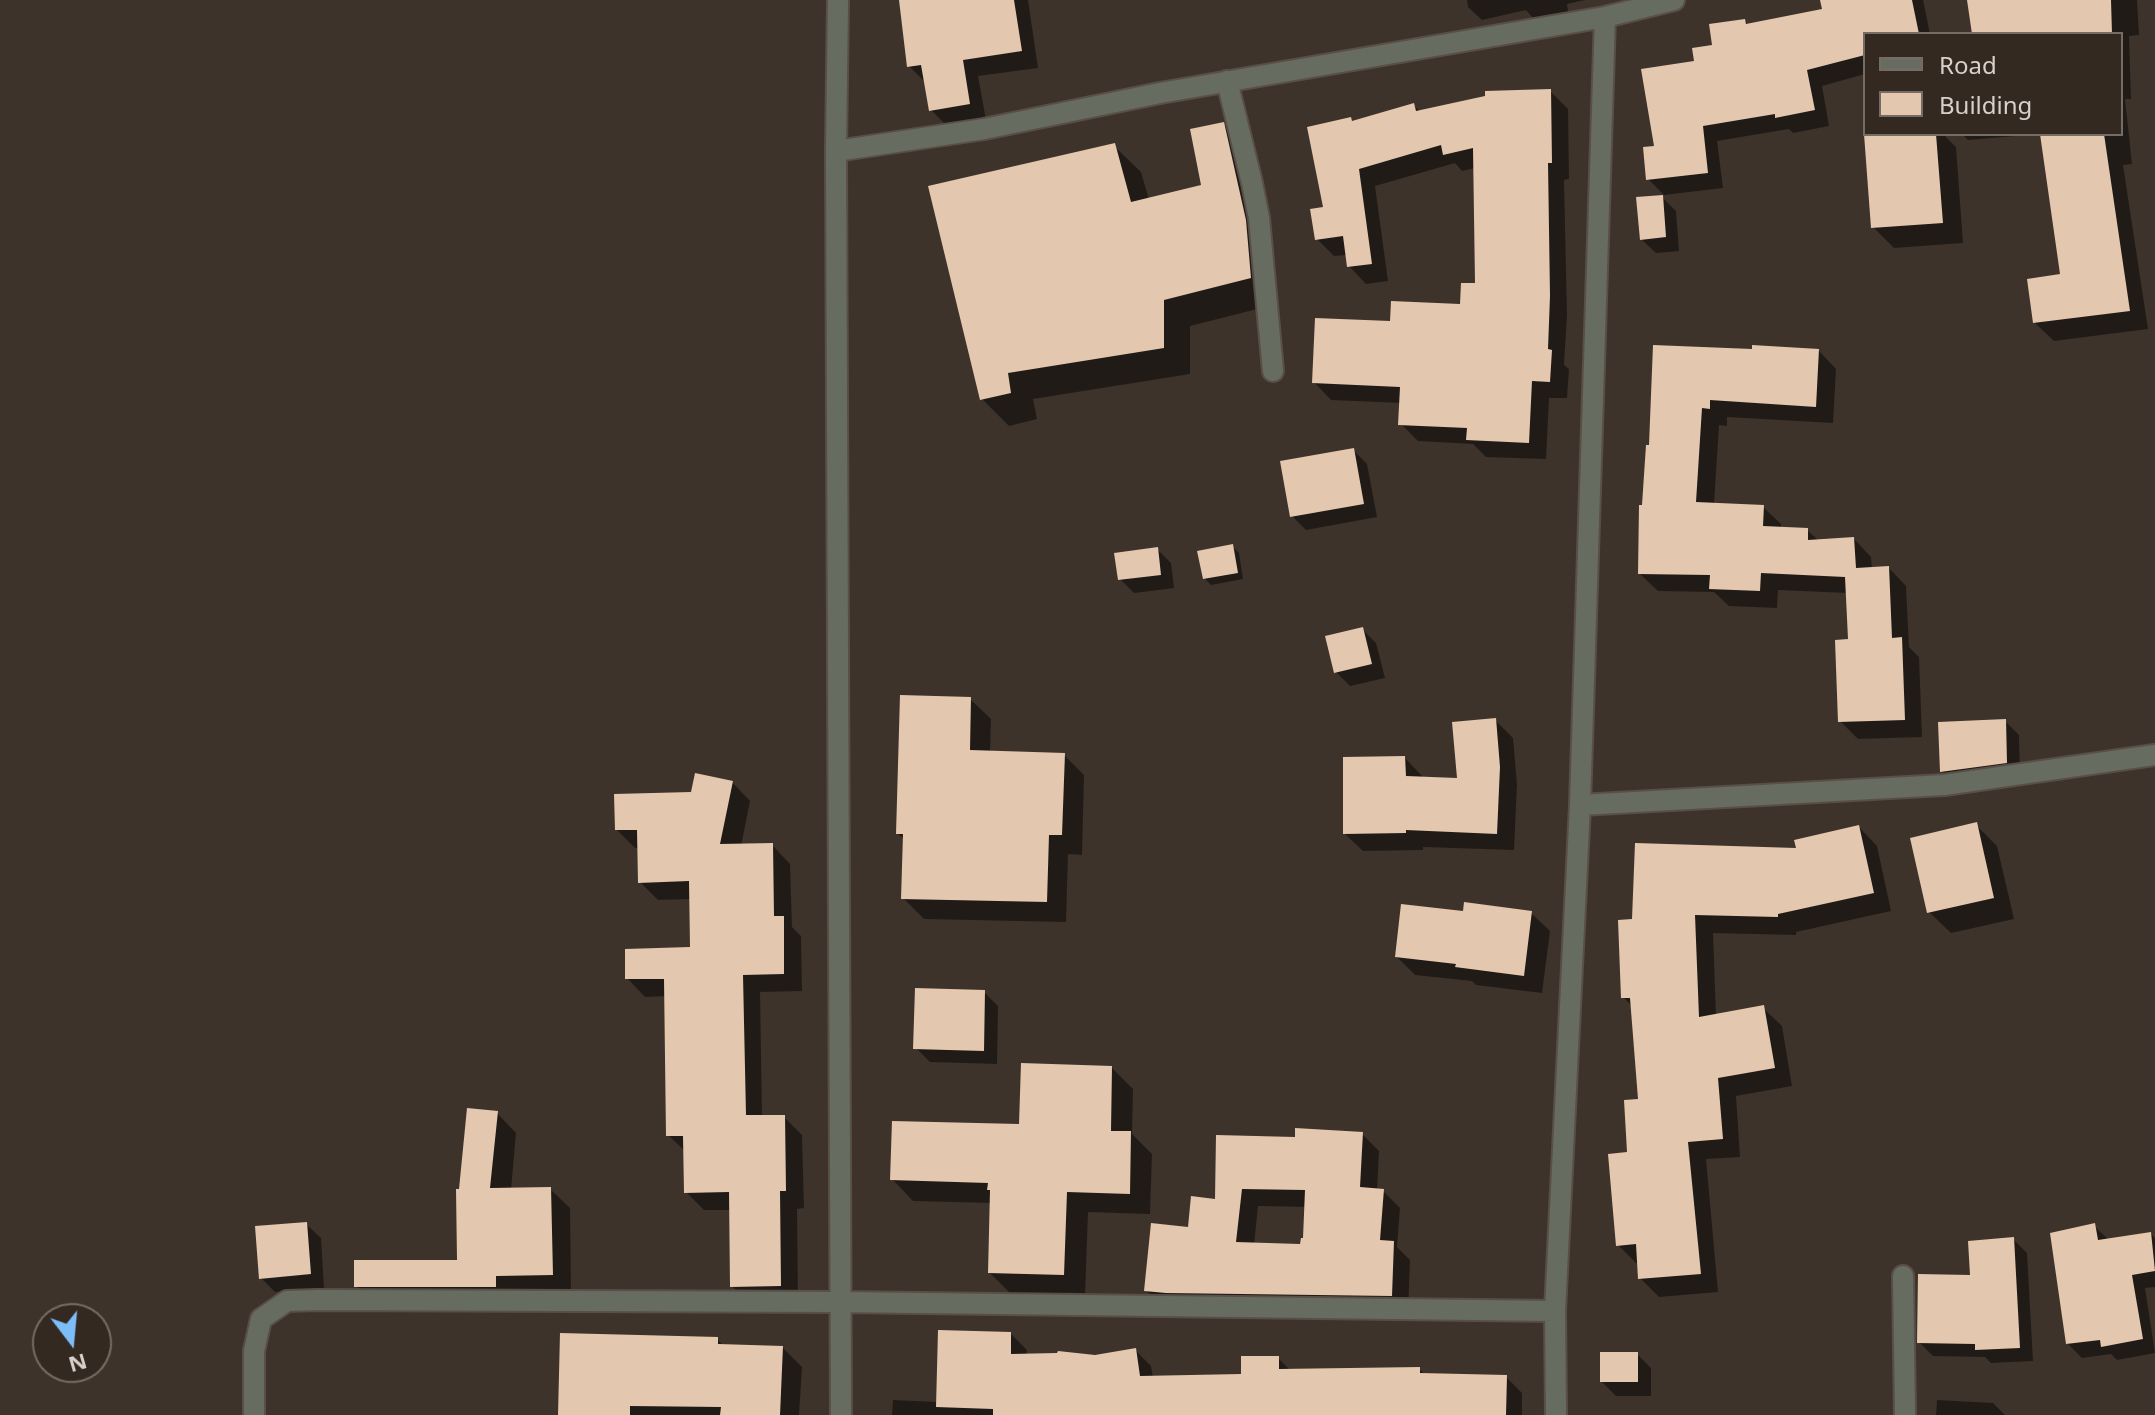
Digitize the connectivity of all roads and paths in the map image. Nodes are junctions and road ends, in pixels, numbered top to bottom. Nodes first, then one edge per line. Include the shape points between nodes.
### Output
1 (838, 0) edge
2 (1674, 0) edge
3 (1605, 17) junction
4 (1227, 81) junction
5 (836, 151) junction
6 (1273, 371) dead end
7 (2155, 755) edge
8 (1580, 805) junction
9 (1903, 1276) dead end
10 (840, 1302) junction
11 (1555, 1311) junction
12 (254, 1415) edge
13 (841, 1415) edge
14 (1556, 1415) edge
15 (1905, 1415) edge

1 - 5 street
2 - 3 street
3 - 4 street
3 - 8 street
4 - 5 street via 984,129
4 - 6 street via 1259,218
5 - 10 street
7 - 8 street via 1944,785
8 - 11 street
9 - 15 street
10 - 11 street
10 - 12 street via 287,1301 261,1319 254,1351
10 - 13 street
11 - 14 street

